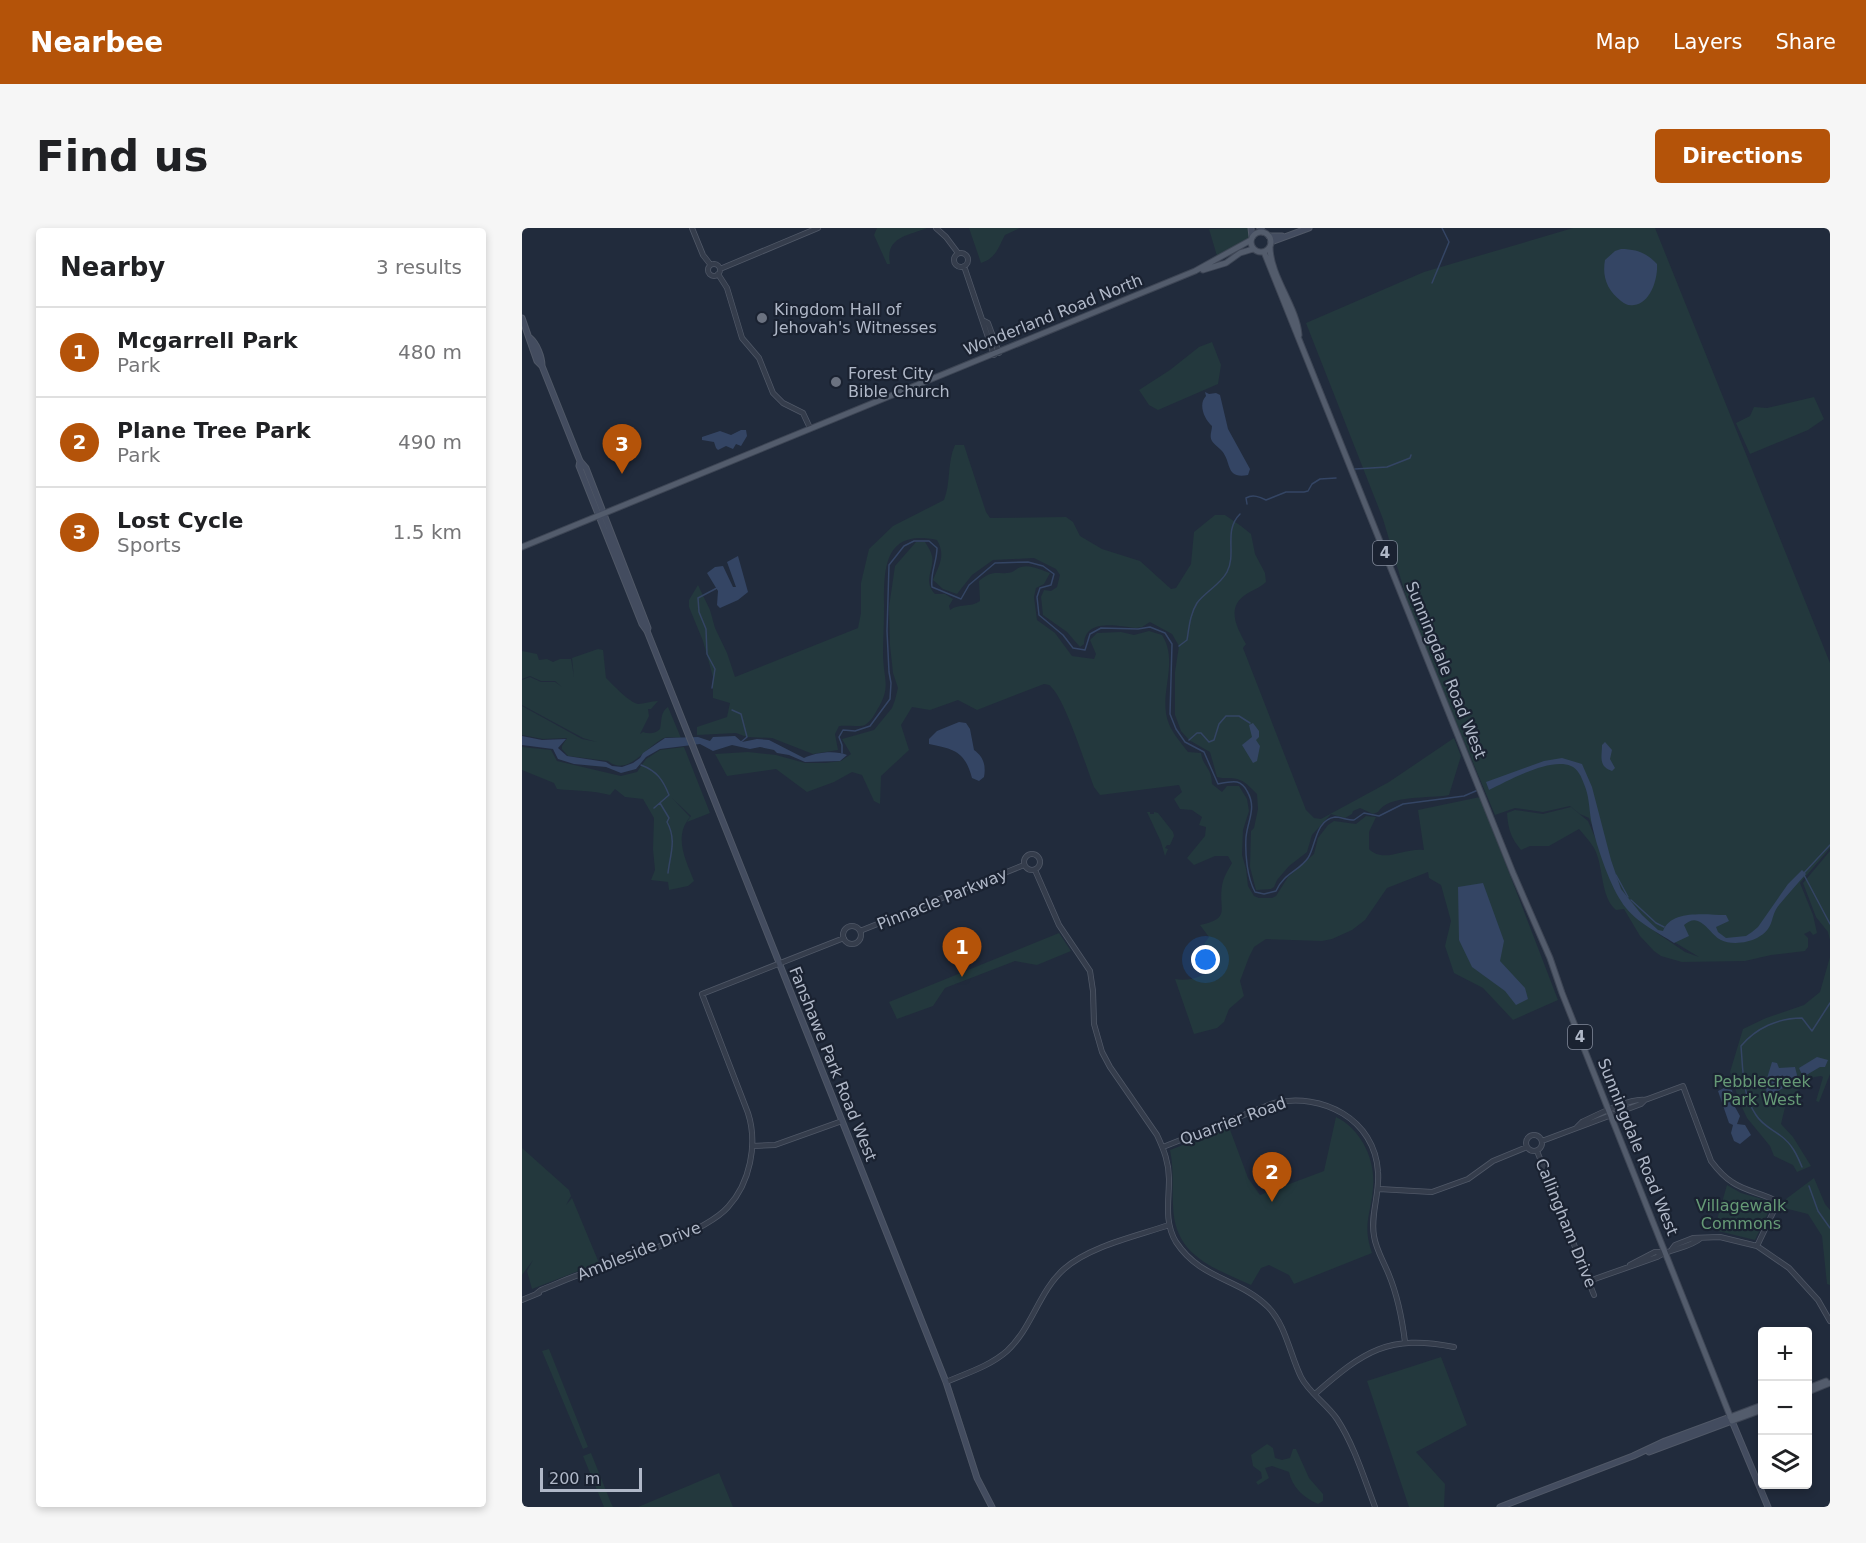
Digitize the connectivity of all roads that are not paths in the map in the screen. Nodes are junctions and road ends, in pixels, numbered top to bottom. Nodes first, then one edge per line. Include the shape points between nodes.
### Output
1 (692, 228) edge
2 (818, 228) edge
3 (936, 228) edge
4 (1251, 228) edge
5 (1300, 228) edge
6 (1309, 228) edge
7 (1261, 230) edge
8 (1252, 239) junction
9 (1270, 242) junction
10 (1253, 249) junction
11 (1264, 252) junction
12 (958, 254) junction
13 (710, 264) junction
14 (964, 266) junction
15 (1195, 271) junction
16 (719, 272) junction
17 (522, 318) edge
18 (1299, 337) junction
19 (997, 354) junction
20 (810, 428) junction
21 (580, 461) junction
22 (604, 513) junction
23 (597, 516) junction
24 (522, 547) edge
25 (647, 631) junction
26 (1024, 865) junction
27 (1035, 870) junction
28 (860, 931) junction
29 (844, 938) junction
30 (779, 963) junction
31 (1610, 1113) junction
32 (842, 1121) junction
33 (1542, 1141) junction
34 (752, 1146) junction
35 (1163, 1147) junction
36 (1527, 1147) junction
37 (1537, 1151) junction
38 (1378, 1189) junction
39 (1169, 1225) junction
40 (1757, 1246) junction
41 (1669, 1251) junction
42 (1589, 1281) junction
43 (1594, 1294) dead end
44 (522, 1300) edge
45 (1830, 1320) edge
46 (1405, 1342) junction
47 (1454, 1347) dead end
48 (1830, 1381) edge
49 (946, 1382) junction
50 (1812, 1388) edge
51 (1315, 1394) junction
52 (1758, 1407) edge
53 (1758, 1411) edge
54 (1732, 1419) junction
55 (992, 1507) edge
56 (1375, 1507) edge
57 (1500, 1507) edge
58 (1768, 1507) edge

1 - 13 street
2 - 16 street
3 - 12 street
4 - 8 main road
5 - 9 main road
6 - 9 main road
7 - 8 main road
7 - 9 main road
8 - 10 main road
8 - 15 main road, Wonderland Road North
9 - 11 main road
9 - 18 main road, Sunningdale Road West / 4 via 1271,264 1279,276
10 - 11 main road
10 - 15 main road, Wonderland Road North via 1216,267
11 - 18 main road, Sunningdale Road West / 4
12 - 14 street via 955,261
12 - 14 street via 968,257
13 - 16 street via 715,264
13 - 16 street via 708,273 712,276
14 - 19 street via 983,326
15 - 19 main road, Wonderland Road North
16 - 20 street via 742,338 759,358 773,393 803,413
17 - 21 main road
18 - 31 main road, Sunningdale Road West / 4
19 - 20 main road, Wonderland Road North
20 - 22 main road, Wonderland Road North
21 - 22 main road, Fanshawe Park Road West
21 - 23 main road, Fanshawe Park Road West
22 - 23 main road, Wonderland Road North
22 - 25 main road, Fanshawe Park Road West
23 - 24 main road, Wonderland Road North
23 - 25 main road, Fanshawe Park Road West
25 - 30 main road, Fanshawe Park Road West
26 - 27 street
26 - 27 street via 1027,856 1037,855 1040,865
26 - 28 street, Pinnacle Parkway
27 - 35 street via 1059,925 1090,971 1094,1024 1102,1052
28 - 29 street via 854,943
28 - 29 street via 848,926
29 - 30 street
30 - 32 main road, Fanshawe Park Road West
30 - 34 street, Ambleside Drive via 702,994 749,1115
31 - 33 street via 1584,1127
31 - 40 street via 1683,1086 1711,1161 1719,1171 1732,1183 1778,1202
31 - 41 main road, Sunningdale Road West / 4
32 - 34 street via 775,1145
32 - 49 main road, Fanshawe Park Road West
33 - 36 street via 1531,1136
33 - 37 street
34 - 44 street, Ambleside Drive via 744,1183 728,1208 708,1224
35 - 38 street, Quarrier Road via 1274,1103 1313,1101 1342,1113 1365,1135 1377,1162
35 - 39 street via 1169,1178
36 - 37 street
36 - 38 street via 1493,1161 1468,1179 1432,1192
37 - 42 street, Callingham Drive
38 - 46 street, Quarrier Road via 1374,1236 1397,1295
39 - 49 street via 1078,1258 1049,1286 1008,1350
39 - 51 street via 1175,1240 1194,1263 1250,1293 1271,1310 1303,1380
40 - 41 street via 1720,1237 1701,1238
40 - 45 street via 1789,1268
41 - 42 street via 1655,1252
41 - 54 main road, Sunningdale Road West / 4
42 - 43 street, Callingham Drive
46 - 47 street
46 - 51 street via 1372,1350
48 - 50 main road
49 - 55 main road, Fanshawe Park Road West via 977,1478
51 - 56 street via 1342,1428
52 - 54 main road
53 - 54 main road
54 - 57 main road via 1665,1441
54 - 58 main road

